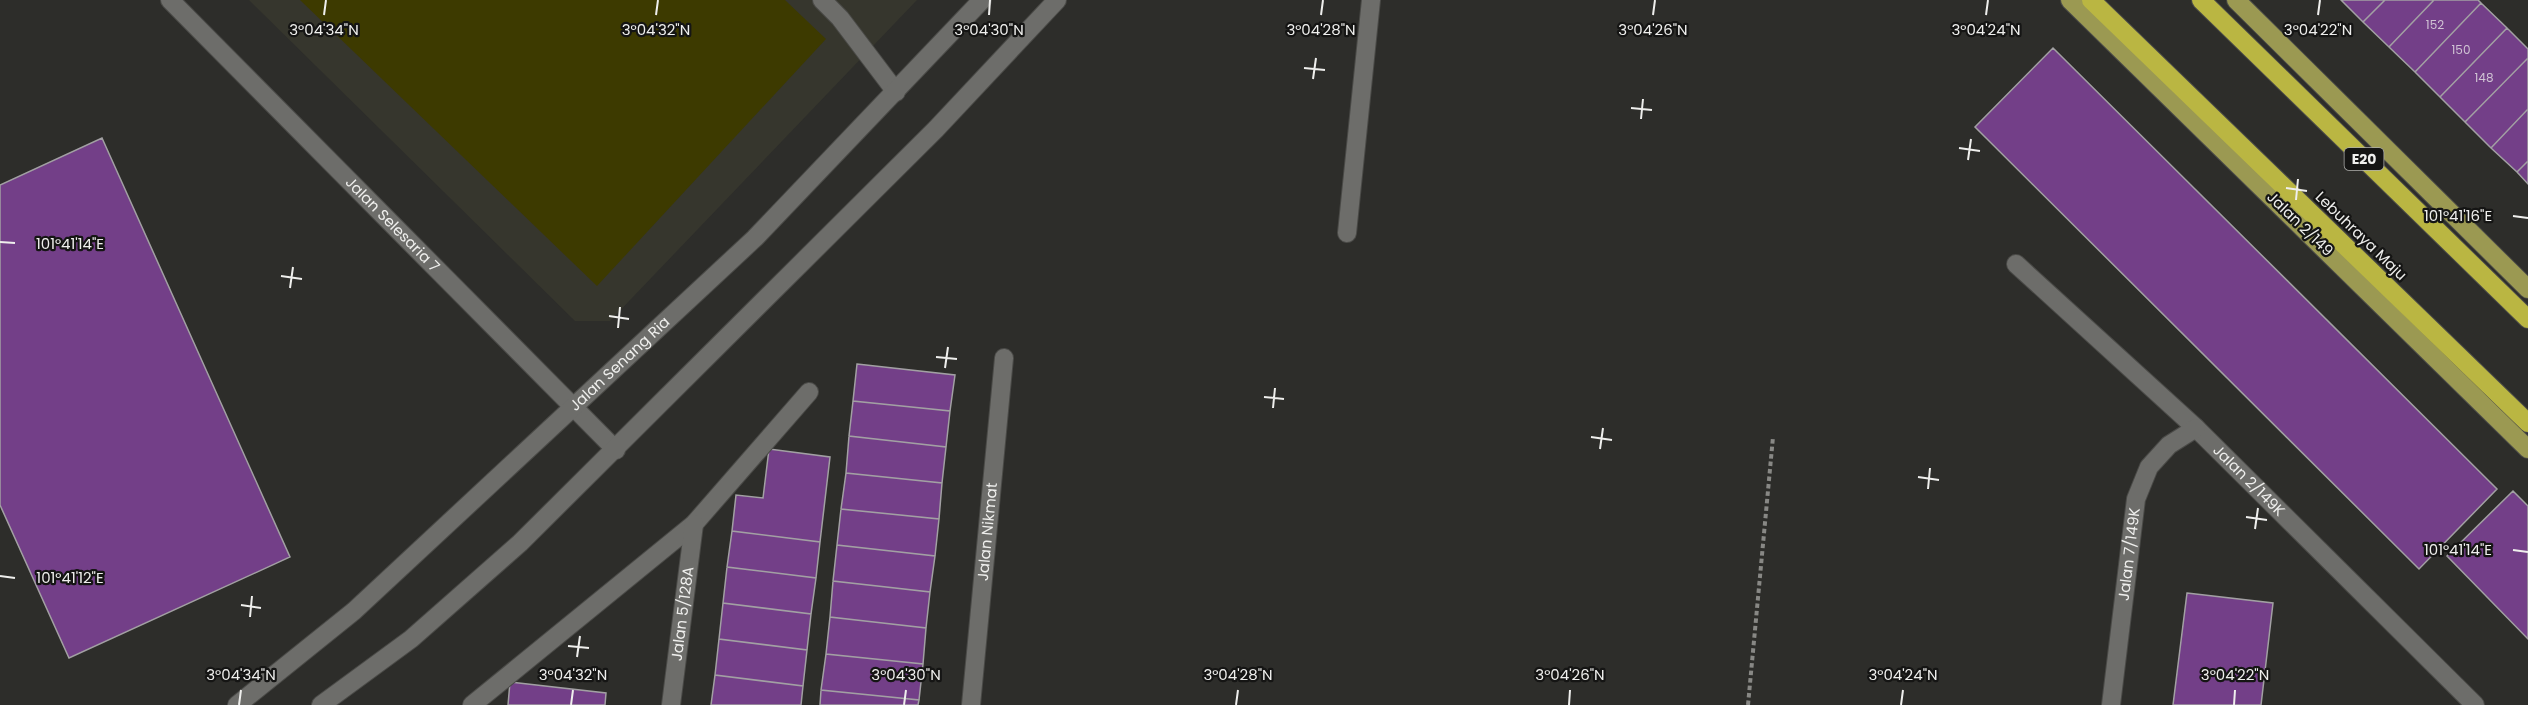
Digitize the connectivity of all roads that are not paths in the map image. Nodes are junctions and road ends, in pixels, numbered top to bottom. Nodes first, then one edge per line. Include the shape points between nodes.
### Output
1 (170, 0) edge
2 (822, 0) edge
3 (982, 0) edge
4 (1057, 0) edge
5 (1371, 0) edge
6 (2070, 0) edge
7 (2091, 0) edge
8 (2201, 0) edge
9 (2236, 0) edge
10 (897, 92) junction
11 (1347, 233) dead end
12 (2016, 264) dead end
13 (2528, 289) edge
14 (2528, 319) edge
15 (1004, 358) dead end
16 (809, 392) dead end
17 (573, 408) junction
18 (2528, 423) edge
19 (2196, 428) junction
20 (616, 450) junction
21 (2528, 450) edge
22 (694, 524) junction
23 (237, 705) edge
24 (321, 705) edge
25 (472, 705) edge
26 (671, 705) edge
27 (971, 705) edge
28 (2111, 705) edge
29 (2475, 705) edge

1 - 17 street, Jalan Selesaria 7
2 - 10 street
3 - 10 street, Jalan Senang Ria
4 - 20 street via 936,129
5 - 11 street
6 - 21 main road, Jalan 2/149
7 - 18 highway, Lebuhraya Maju
8 - 14 highway, E20
9 - 13 main road
10 - 17 street, Jalan Senang Ria via 755,238
12 - 19 street, Jalan 2/149K
15 - 27 street, Jalan Nikmat
16 - 22 street
17 - 20 street, Jalan Selesaria 7
17 - 23 street, Jalan Senang Ria via 354,611
19 - 28 street, Jalan 7/149K via 2169,445 2149,467 2136,499
19 - 29 street, Jalan 2/149K
20 - 24 street via 520,543 411,639
22 - 25 street
22 - 26 street, Jalan 5/128A

